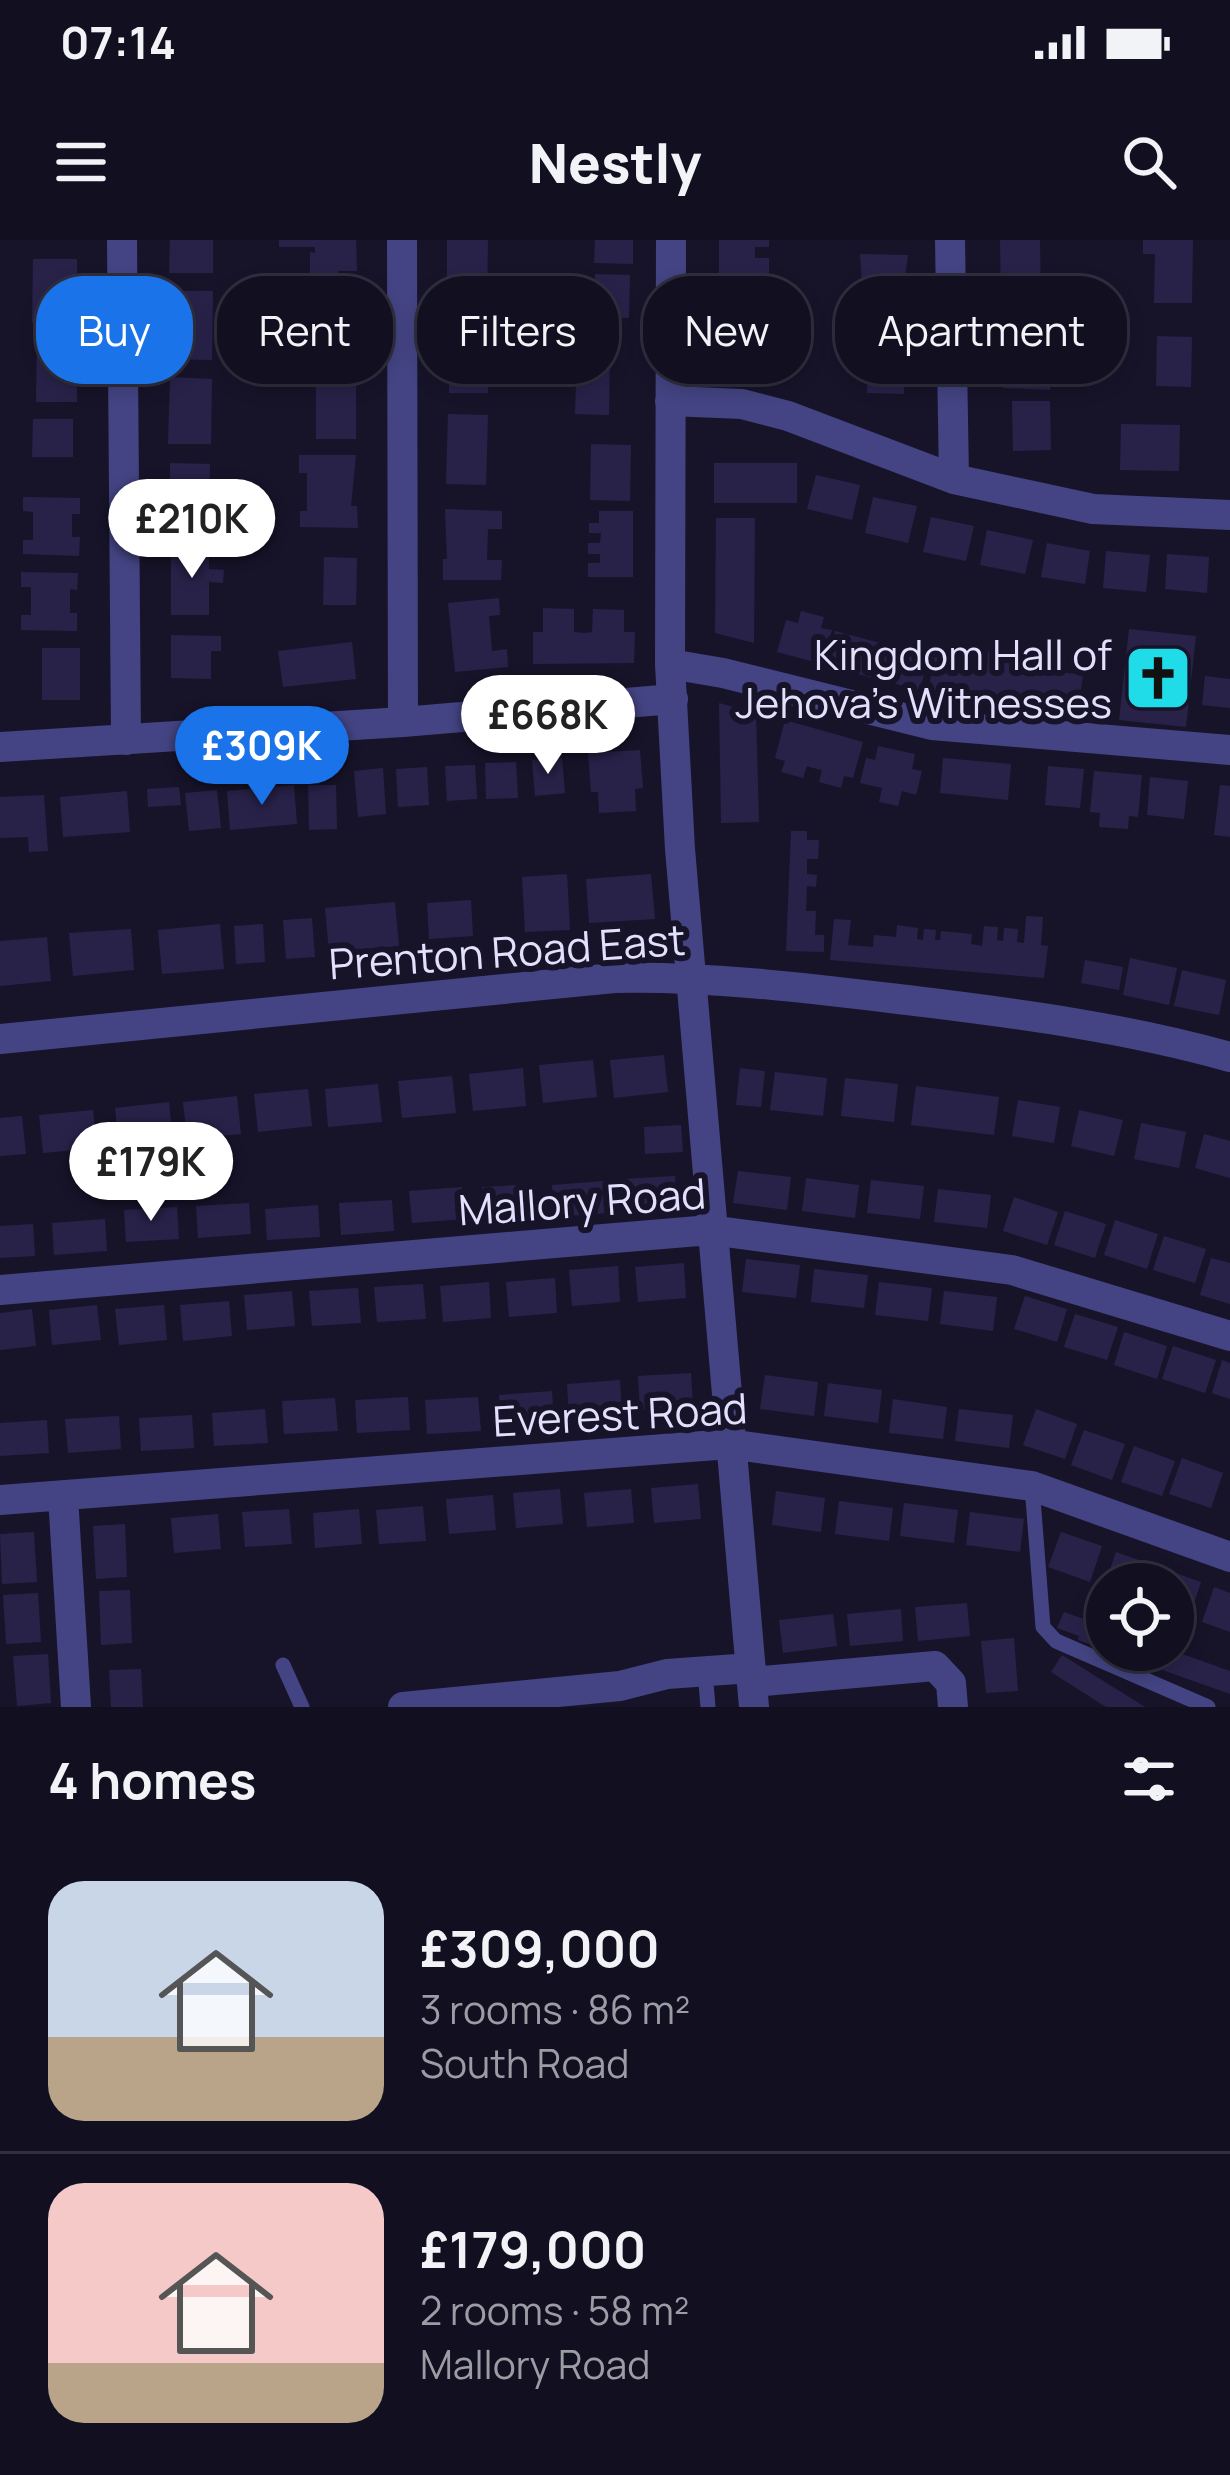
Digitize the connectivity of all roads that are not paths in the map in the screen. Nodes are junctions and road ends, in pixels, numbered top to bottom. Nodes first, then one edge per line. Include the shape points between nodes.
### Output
1 (122, 240) edge
2 (402, 240) edge
3 (671, 240) edge
4 (950, 240) edge
5 (670, 401) junction
6 (954, 479) junction
7 (1230, 515) edge
8 (670, 664) junction
9 (673, 699) junction
10 (404, 722) junction
11 (126, 740) junction
12 (0, 747) edge
13 (1230, 750) edge
14 (690, 977) junction
15 (0, 1039) edge
16 (1230, 1057) edge
17 (710, 1230) junction
18 (0, 1290) edge
19 (1230, 1336) edge
20 (729, 1444) junction
21 (1032, 1486) junction
22 (63, 1496) junction
23 (0, 1501) edge
24 (1230, 1557) edge
25 (283, 1665) dead end
26 (705, 1671) junction
27 (752, 1686) edge
28 (76, 1707) edge
29 (302, 1707) edge
30 (403, 1707) edge
31 (708, 1707) edge
32 (953, 1707) edge
33 (1208, 1707) edge

1 - 11 street
2 - 10 street
3 - 5 street
4 - 6 street
5 - 6 street via 742,404 788,416
5 - 8 street
6 - 7 street via 1093,508
8 - 9 street
8 - 13 street via 932,725
9 - 10 street
9 - 14 street
10 - 11 street
11 - 12 street
14 - 15 street, Prenton Road East
14 - 16 street, Prenton Road East via 1031,1016 1150,1034
14 - 17 street
17 - 18 street, Mallory Road
17 - 19 street, Mallory Road via 1012,1270
17 - 20 street
20 - 21 street, Everest Road
20 - 22 street, Everest Road
20 - 27 street
21 - 24 street, Everest Road
21 - 33 lane via 1043,1627 1056,1641
22 - 23 street, Everest Road
22 - 28 street
25 - 29 lane
26 - 27 street
26 - 30 street
26 - 31 lane
27 - 32 street via 935,1666 951,1683

